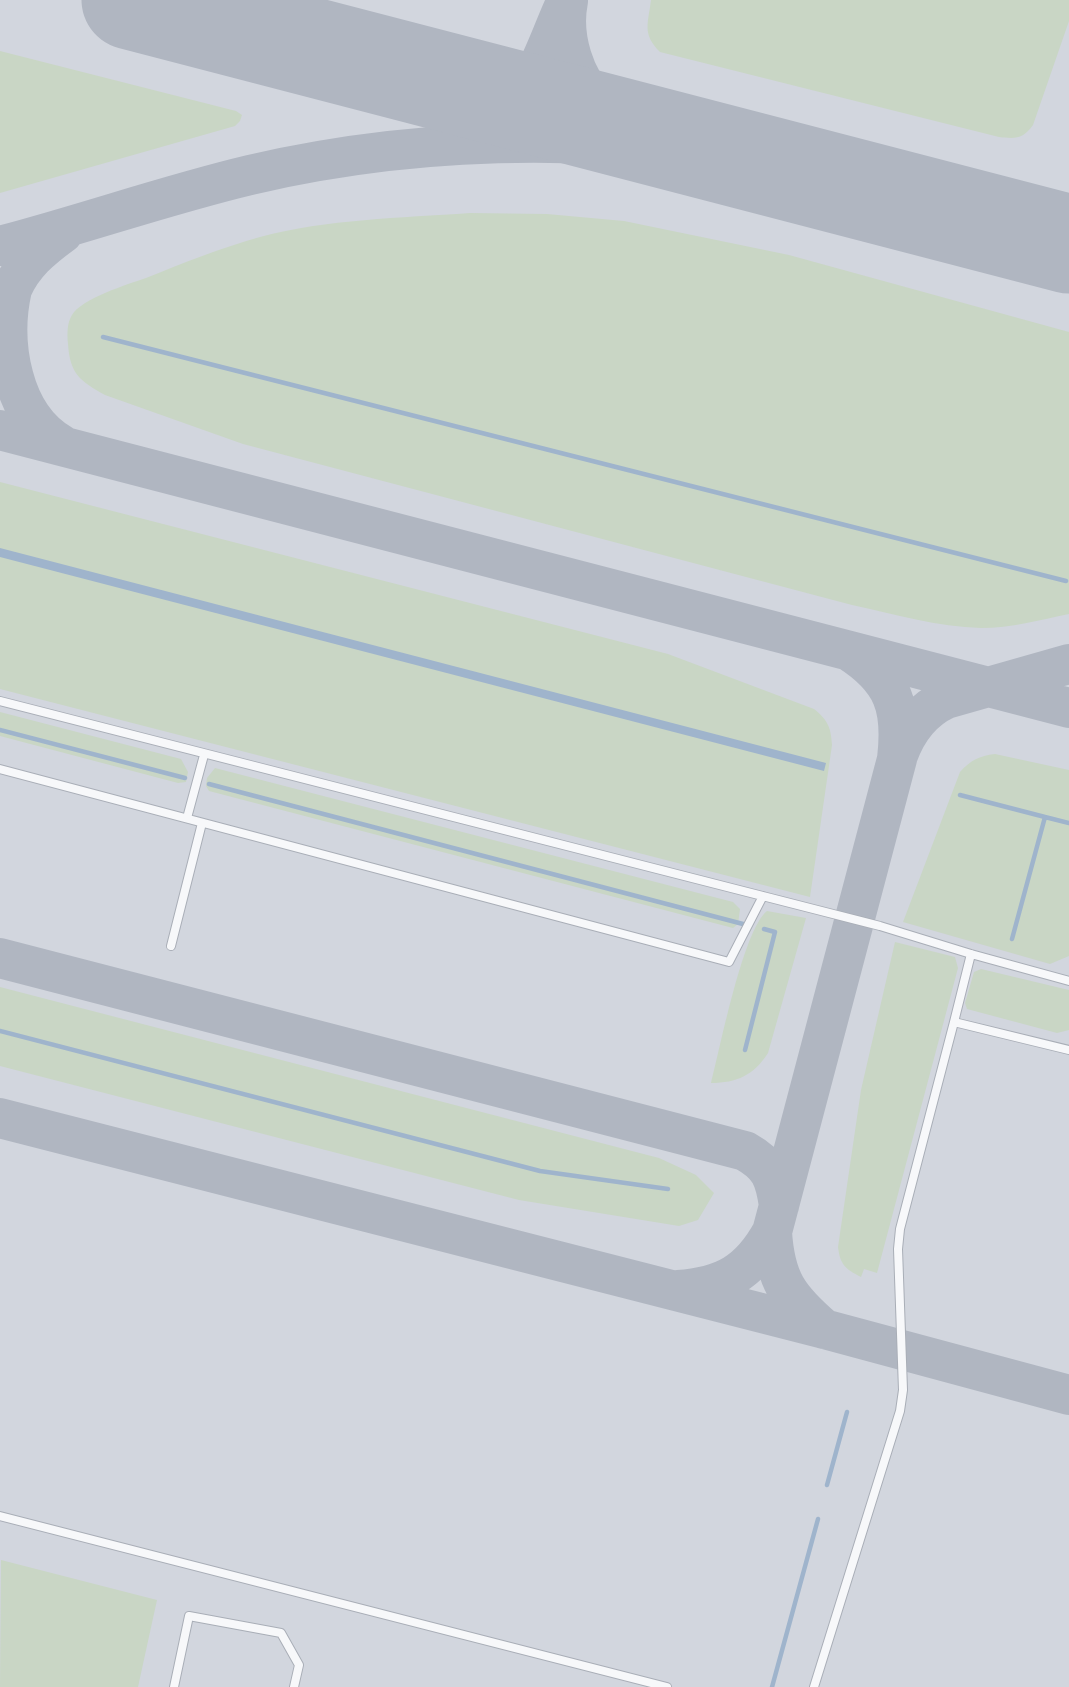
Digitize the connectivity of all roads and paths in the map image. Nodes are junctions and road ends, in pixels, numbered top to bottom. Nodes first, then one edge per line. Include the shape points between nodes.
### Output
1 (0, 701) edge
2 (204, 755) junction
3 (0, 769) edge
4 (187, 818) junction
5 (202, 823) junction
6 (763, 896) junction
7 (171, 946) dead end
8 (971, 954) junction
9 (1069, 981) edge
10 (954, 1022) junction
11 (1069, 1050) edge
12 (0, 1516) edge
13 (174, 1687) edge
14 (294, 1687) edge
15 (668, 1687) edge
16 (814, 1687) edge

1 - 2 lane
2 - 4 lane
2 - 6 lane
3 - 4 lane
4 - 5 lane
5 - 6 lane via 729,962
5 - 7 lane
6 - 8 lane via 880,926
8 - 9 lane
8 - 10 lane
10 - 11 lane
10 - 16 lane via 900,1228 903,1390 900,1411
12 - 15 lane
13 - 14 lane via 189,1616 281,1633 299,1665

